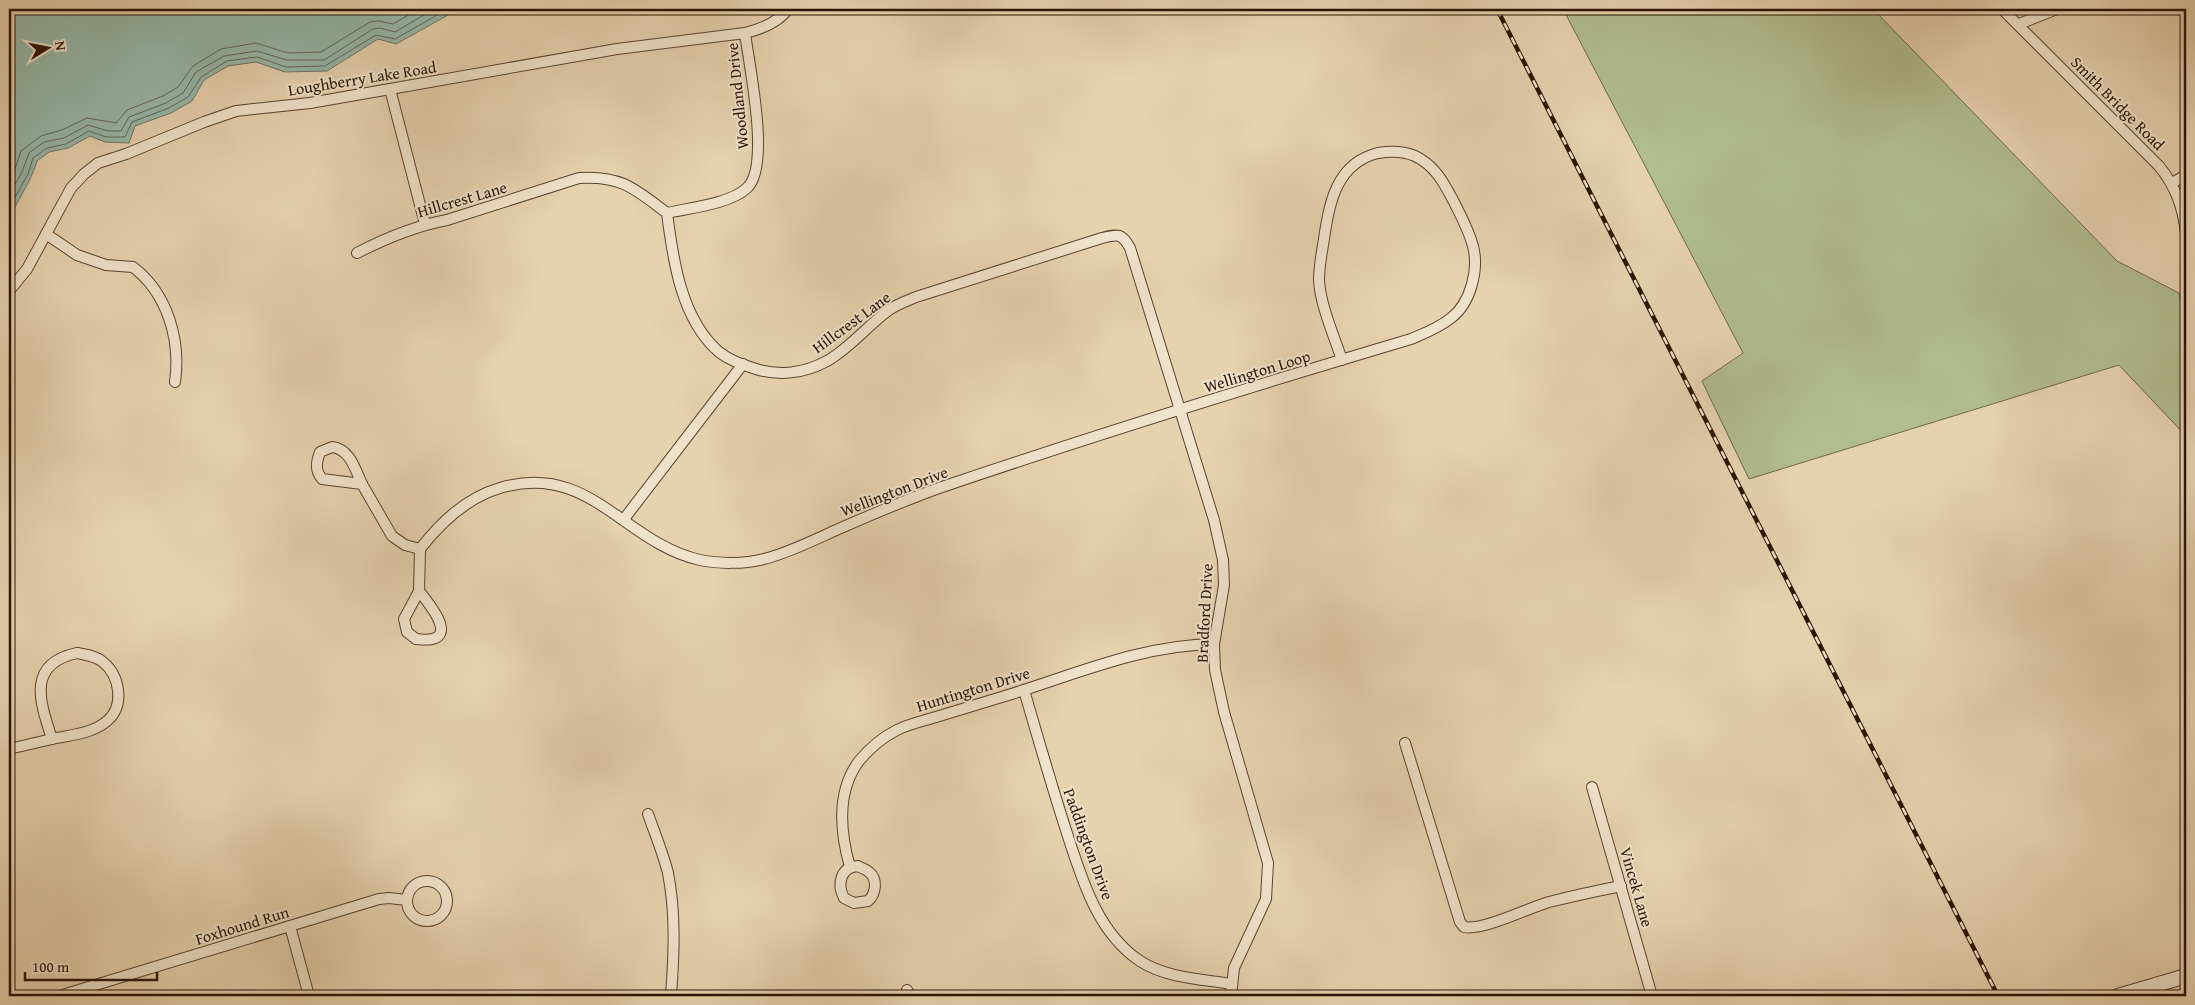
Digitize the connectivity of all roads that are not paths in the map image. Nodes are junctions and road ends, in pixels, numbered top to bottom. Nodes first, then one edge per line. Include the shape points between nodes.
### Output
1 (788, 9) edge
2 (2002, 9) edge
3 (2057, 9) edge
4 (2019, 24) junction
5 (745, 33) junction
6 (390, 90) junction
7 (2186, 175) edge
8 (2172, 183) junction
9 (666, 212) junction
10 (425, 224) junction
11 (46, 234) junction
12 (2186, 234) edge
13 (1120, 235) joint
14 (357, 253) dead end
15 (9, 291) edge
16 (1342, 360) junction
17 (743, 364) junction
18 (175, 382) dead end
19 (1180, 410) junction
20 (362, 484) junction
21 (624, 519) junction
22 (420, 549) junction
23 (419, 591) junction
24 (1214, 644) junction
25 (1024, 690) junction
26 (52, 739) junction
27 (1405, 744) dead end
28 (9, 750) edge
29 (1592, 787) dead end
30 (648, 814) dead end
31 (850, 867) dead end
32 (1621, 886) junction
33 (407, 900) junction
34 (290, 926) junction
35 (2186, 976) edge
36 (1231, 984) junction
37 (59, 996) edge
38 (310, 996) edge
39 (671, 996) edge
40 (1231, 996) edge
41 (1652, 996) edge
42 (2118, 996) edge

1 - 5 street, Loughberry Lake Road via 775,21
2 - 4 street, Smith Bridge Road
3 - 4 street
4 - 8 street, Smith Bridge Road
5 - 6 street, Loughberry Lake Road via 617,49
5 - 9 street, Woodland Drive via 759,139 758,164 752,182 736,195
6 - 10 street
6 - 11 street, Loughberry Lake Road via 236,111 98,163 72,188
7 - 8 street
8 - 12 street, Smith Bridge Road via 2179,198
9 - 10 street, Hillcrest Lane via 636,190 601,176 579,178
9 - 17 street, Hillcrest Lane via 673,260 694,318 719,352
10 - 14 street, Hillcrest Lane
11 - 15 street, Loughberry Lake Road via 27,269
11 - 18 street via 77,255 106,265 133,267 156,289 169,313 176,351
13 - 17 street, Hillcrest Lane via 907,301 889,310 838,354 810,369 784,372 760,370
13 - 19 street, Bradford Drive via 1130,248
16 - 16 street, Wellington Loop via 1411,339 1440,326 1453,317 1468,295 1475,262 1469,232 1436,171 1414,155 1401,152 1372,155 1350,167 1335,187 1324,232 1319,282
16 - 19 street, Wellington Loop
17 - 21 street
19 - 21 street, Wellington Drive via 938,489 766,558 732,562 701,560 677,552
19 - 24 street, Bradford Drive via 1223,560 1224,585
20 - 20 street via 322,479 317,473 316,462 320,452 332,447 341,448
20 - 22 street via 392,536 405,545
21 - 22 street, Wellington Drive via 567,486 534,481 512,484 491,490 466,504 436,528
22 - 23 street
23 - 23 street via 441,621 442,629 433,638 416,639 407,632 404,619
24 - 25 street, Huntington Drive via 1188,644 1152,650
24 - 36 street, Bradford Drive via 1215,670 1224,712 1268,863 1266,899 1234,968
25 - 31 street, Huntington Drive via 898,729 869,751 852,774 842,810
25 - 36 street, Paddington Drive via 1079,868 1093,904 1108,929 1132,955 1161,971
26 - 26 street via 84,732 109,720 119,696 117,682 102,661 90,655 64,656 44,672 40,697
26 - 28 street
27 - 32 street via 1464,927 1485,924 1588,892
29 - 32 street, Vincek Lane
30 - 39 street via 668,872 675,947
32 - 41 street, Vincek Lane
33 - 33 street via 409,911 426,922 439,918 448,900 443,888 432,881 413,886
33 - 34 street, Foxhound Run via 379,899
34 - 37 street, Foxhound Run
34 - 38 street
35 - 42 street
36 - 40 street, Bradford Drive

